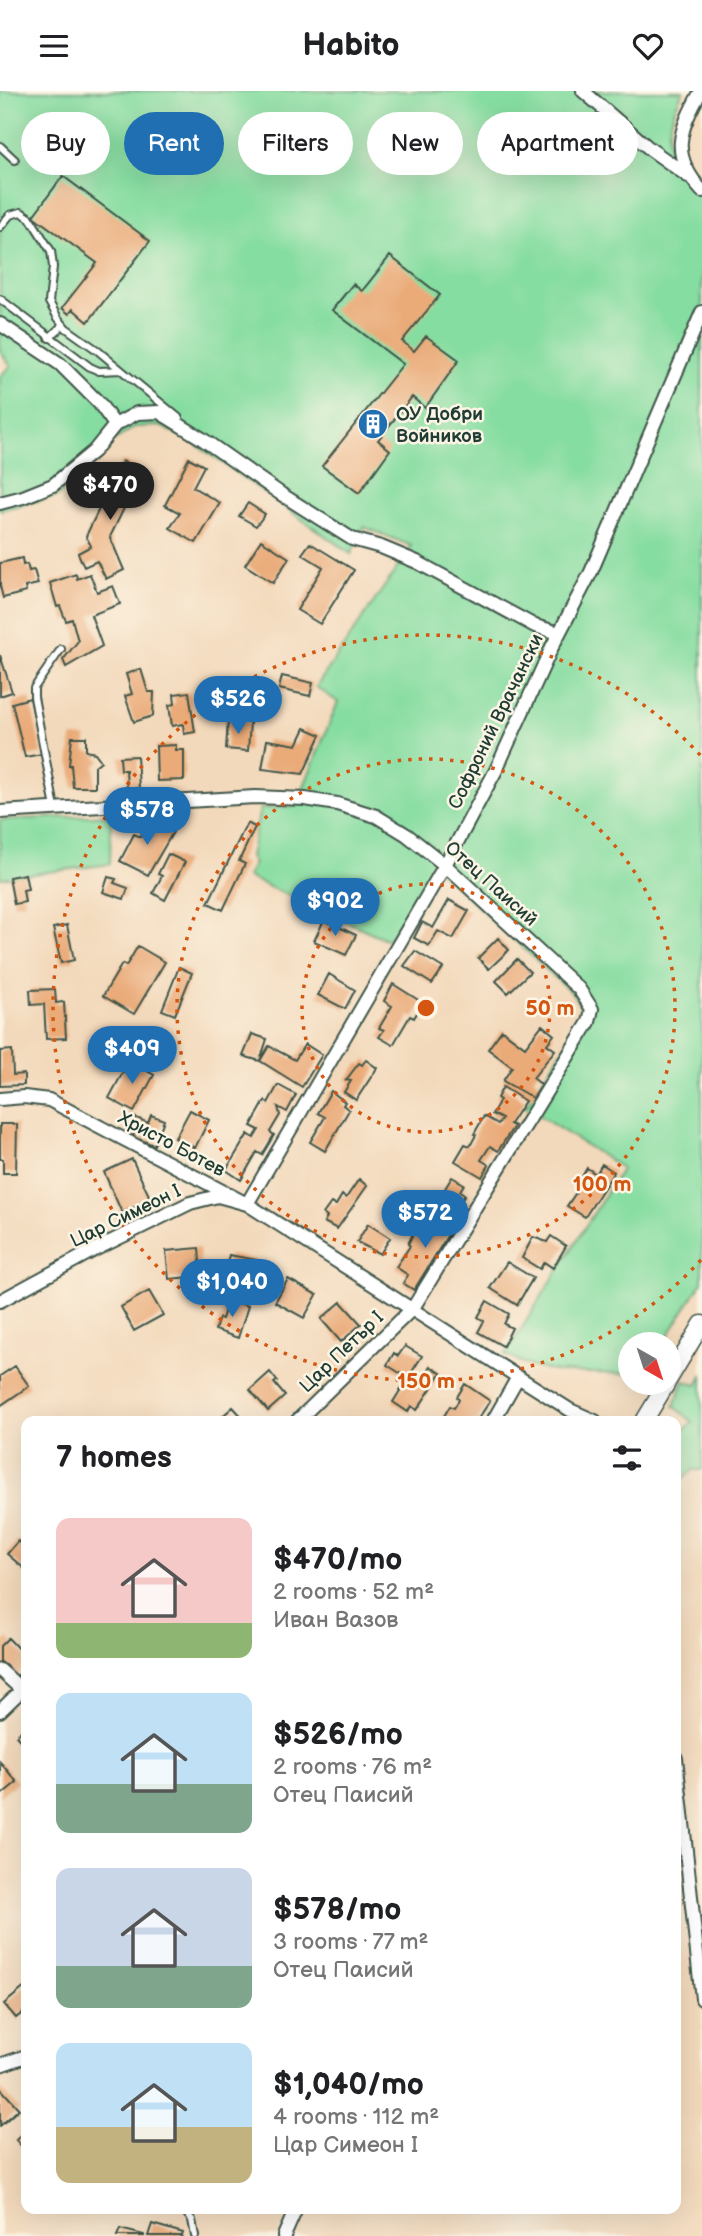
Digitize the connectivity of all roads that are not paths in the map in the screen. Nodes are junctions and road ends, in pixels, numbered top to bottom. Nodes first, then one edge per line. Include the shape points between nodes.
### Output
1 (583, 91) edge
2 (701, 91) edge
3 (0, 146) edge
4 (15, 160) dead end
5 (688, 176) junction
6 (702, 191) edge
7 (0, 227) edge
8 (0, 299) edge
9 (702, 312) edge
10 (0, 324) edge
11 (63, 325) junction
12 (49, 338) junction
13 (78, 360) junction
14 (121, 370) junction
15 (68, 372) junction
16 (115, 425) junction
17 (201, 438) junction
18 (0, 503) edge
19 (559, 633) junction
20 (61, 649) dead end
21 (55, 809) junction
22 (0, 811) edge
23 (445, 865) junction
24 (0, 1099) edge
25 (247, 1204) junction
26 (0, 1301) edge
27 (412, 1308) junction
28 (702, 1324) edge
29 (681, 1360) edge
30 (518, 1377) junction
31 (660, 1395) edge
32 (302, 1416) edge
33 (496, 1416) edge
34 (584, 1416) edge
35 (647, 1416) edge
36 (0, 1671) edge
37 (21, 1686) edge
38 (21, 1691) edge
39 (0, 1711) edge
40 (681, 1804) edge
41 (702, 1999) edge
42 (21, 2058) edge
43 (0, 2065) edge
44 (187, 2214) edge
45 (294, 2214) edge
46 (195, 2236) edge
47 (284, 2236) edge

1 - 5 street
2 - 5 street via 680,134 680,155
3 - 4 lane
5 - 6 street
7 - 11 lane via 10,215 21,212 45,240 53,267 49,302
8 - 12 lane
9 - 19 street, Софроний Врачански via 591,572
10 - 15 street
11 - 12 lane
11 - 14 lane
12 - 13 lane
13 - 14 lane via 99,371
13 - 15 lane
14 - 17 lane
15 - 16 street
16 - 17 street via 137,413 159,412
16 - 18 street via 53,485
17 - 19 street via 352,538 416,562 535,626
19 - 23 street, Софроний Врачански via 496,770
20 - 21 lane via 34,688
21 - 22 street, Отец Паисий
21 - 23 street, Отец Паисий via 255,797 305,799 376,816
23 - 25 street, Софроний Врачански
23 - 27 street, Отец Паисий via 579,989 592,1009 589,1022
24 - 25 street, Христо Ботев via 49,1100
25 - 26 street, Цар Симеон I via 218,1196 190,1203
25 - 27 street, Цар Симеон I
27 - 30 street, Цар Симеон I
27 - 32 street, Цар Петър I
28 - 29 street
30 - 33 street
30 - 34 street, Цар Симеон I
31 - 35 street
36 - 37 street
38 - 39 street
40 - 41 street
42 - 43 street
44 - 46 lane
45 - 47 street

